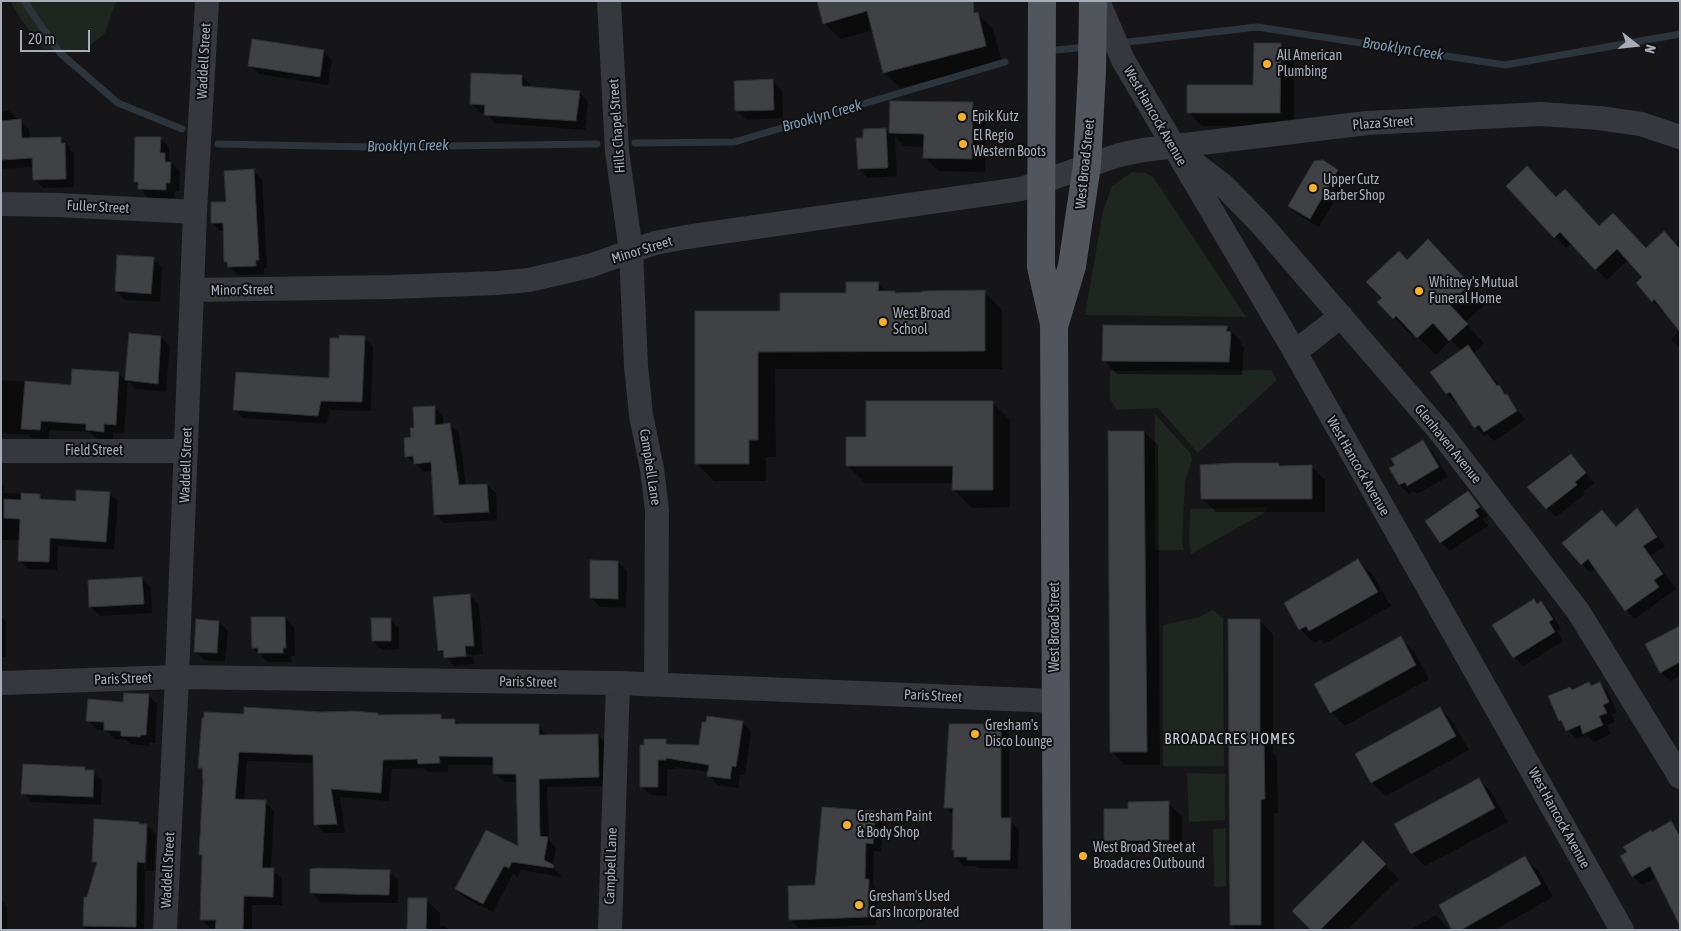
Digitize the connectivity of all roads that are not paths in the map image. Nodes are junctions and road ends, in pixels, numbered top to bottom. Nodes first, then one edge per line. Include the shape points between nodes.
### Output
1 (207, 1) edge
2 (610, 1) edge
3 (1042, 1) edge
4 (1093, 1) edge
5 (1098, 1) edge
6 (1680, 137) edge
7 (1174, 148) junction
8 (1087, 165) junction
9 (1041, 184) junction
10 (1, 204) edge
11 (195, 212) junction
12 (631, 251) junction
13 (193, 290) junction
14 (1341, 316) junction
15 (1054, 324) junction
16 (1295, 352) junction
17 (1, 451) edge
18 (186, 451) junction
19 (177, 677) junction
20 (1, 683) edge
21 (618, 683) junction
22 (656, 684) junction
23 (1055, 701) junction
24 (1680, 776) edge
25 (165, 930) edge
26 (610, 930) edge
27 (1057, 930) edge
28 (1622, 930) edge

1 - 11 street, Waddell Street
2 - 12 street, Hills Chapel Street via 617,151
3 - 9 main road, West Broad Street
4 - 8 main road, West Broad Street
5 - 7 street, West Hancock Avenue via 1123,60
6 - 7 street, Plaza Street via 1641,124 1541,114 1367,123
7 - 8 street, Plaza Street via 1143,150
7 - 14 street, Glenhaven Avenue via 1224,186
7 - 16 street, West Hancock Avenue
8 - 9 street, Minor Street
8 - 15 main road, West Broad Street via 1072,266
9 - 12 street, Minor Street via 686,237
9 - 15 main road, West Broad Street via 1041,267
10 - 11 street, Fuller Street
11 - 13 street, Waddell Street
12 - 13 street, Minor Street via 554,275 497,283
12 - 22 street, Campbell Lane via 638,386 657,510
13 - 18 street, Waddell Street
14 - 16 street
14 - 24 street, Glenhaven Avenue via 1438,429 1578,611
15 - 23 main road, West Broad Street
16 - 28 street, West Hancock Avenue
17 - 18 street, Field Street
18 - 19 street, Waddell Street
19 - 20 street, Paris Street
19 - 21 street, Paris Street
19 - 25 street, Waddell Street
21 - 22 street, Paris Street
21 - 26 street, Campbell Lane
22 - 23 street, Paris Street
23 - 27 main road, West Broad Street

